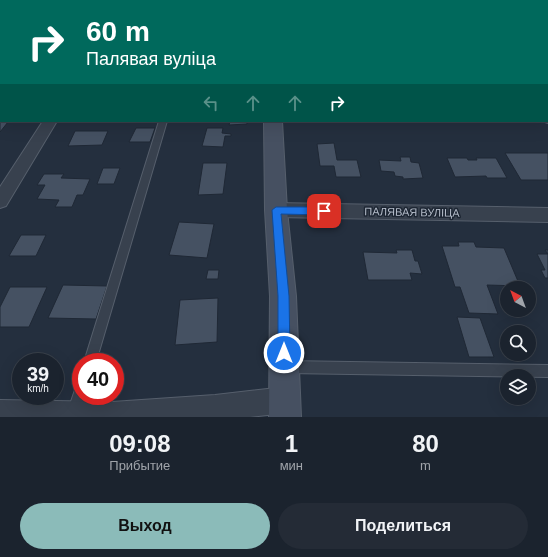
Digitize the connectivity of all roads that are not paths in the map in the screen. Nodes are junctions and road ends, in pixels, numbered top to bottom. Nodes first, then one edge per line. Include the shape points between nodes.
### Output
1 (49, 122) edge
2 (163, 122) edge
3 (273, 122) edge
4 (0, 201) edge
5 (276, 210) junction
6 (548, 215) edge
7 (93, 353) edge
8 (284, 367) junction
9 (548, 372) edge
10 (72, 404) edge
11 (84, 405) edge
12 (285, 408) edge
13 (0, 413) edge

1 - 4 street
2 - 7 lane
3 - 5 street
5 - 6 street, ПАЛЯВАЯ ВУЛІЦА
5 - 8 street via 283,296
8 - 9 lane
8 - 12 street
10 - 13 street
11 - 12 street via 112,415 207,409

